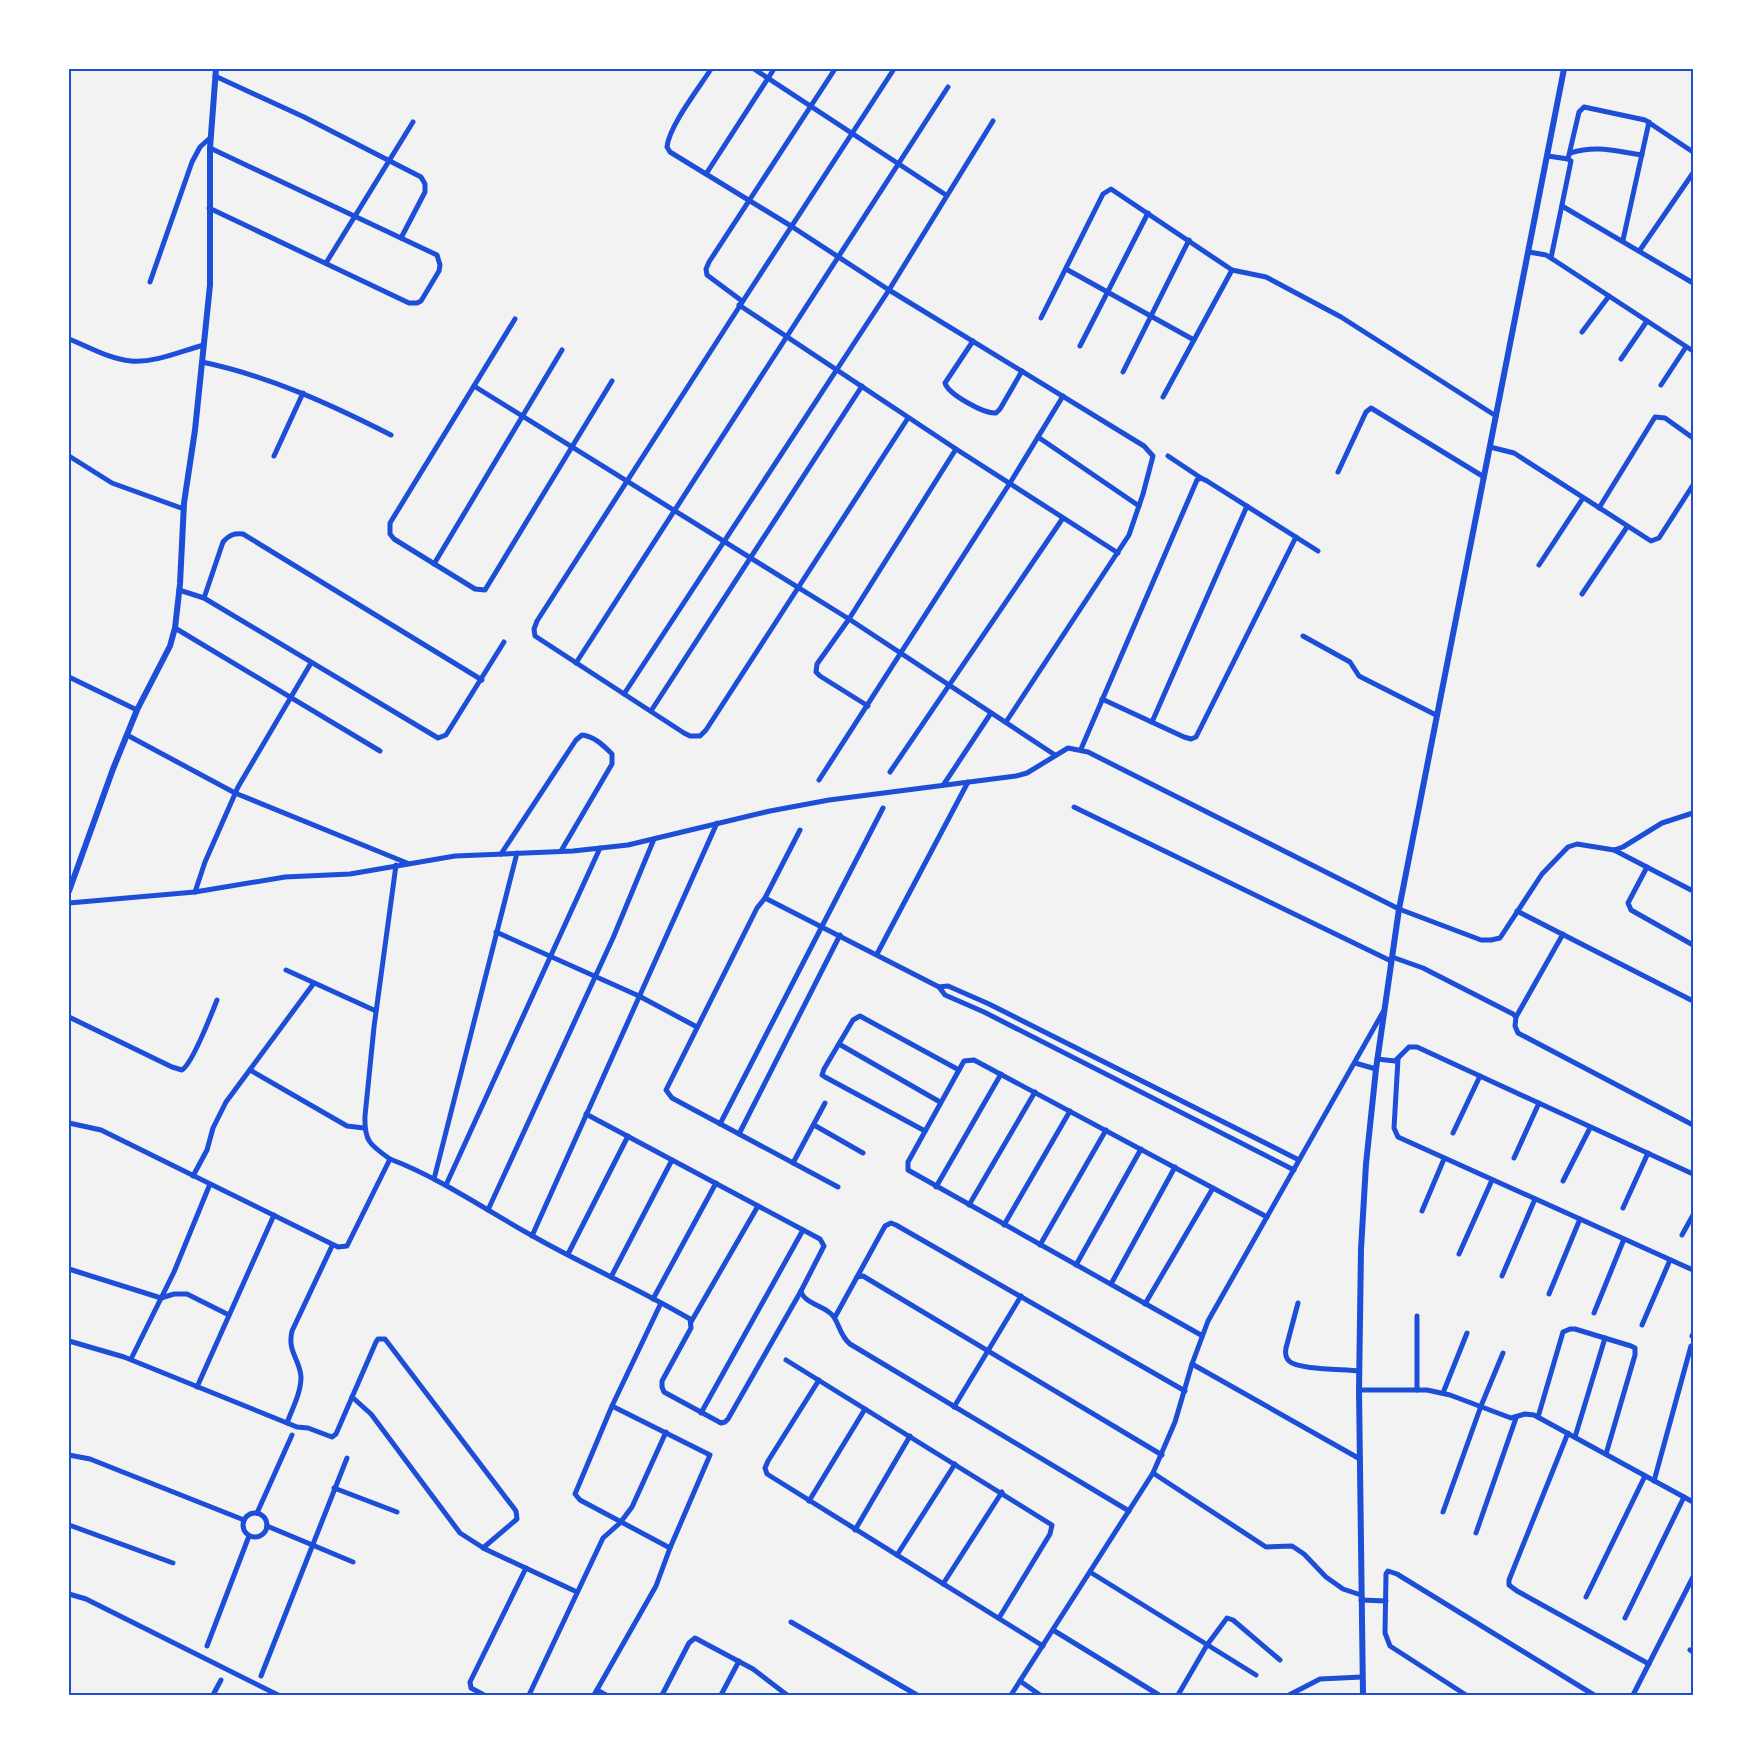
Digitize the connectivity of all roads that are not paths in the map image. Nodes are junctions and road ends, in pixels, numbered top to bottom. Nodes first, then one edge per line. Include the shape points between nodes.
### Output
1 (711, 69) edge
2 (754, 69) edge
3 (774, 69) edge
4 (835, 69) edge
5 (894, 69) edge
6 (1564, 69) edge
7 (216, 73) edge
8 (768, 78) junction
9 (948, 87) dead end
10 (812, 106) junction
11 (993, 121) dead end
12 (413, 122) dead end
13 (1649, 123) junction
14 (853, 133) junction
15 (210, 138) junction
16 (210, 148) junction
17 (1693, 152) edge
18 (1642, 155) junction
19 (1551, 156) junction
20 (1568, 157) junction
21 (389, 160) junction
22 (898, 163) junction
23 (1693, 173) edge
24 (706, 174) junction
25 (946, 195) junction
26 (750, 201) junction
27 (1562, 206) junction
28 (209, 208) junction
29 (1148, 213) junction
30 (354, 216) junction
31 (791, 226) junction
32 (401, 238) junction
33 (1189, 240) junction
34 (1623, 240) junction
35 (1640, 250) junction
36 (1532, 252) junction
37 (838, 257) junction
38 (1548, 257) junction
39 (326, 264) junction
40 (1066, 269) junction
41 (1232, 270) junction
42 (150, 282) dead end
43 (1693, 283) edge
44 (889, 290) junction
45 (1107, 293) junction
46 (1609, 296) junction
47 (741, 303) junction
48 (1151, 316) junction
49 (1041, 318) dead end
50 (516, 320) dead end
51 (1647, 321) junction
52 (1582, 332) dead end
53 (787, 337) junction
54 (69, 339) edge
55 (1194, 340) junction
56 (973, 341) junction
57 (204, 345) junction
58 (1080, 346) dead end
59 (1686, 347) junction
60 (562, 350) dead end
61 (1693, 351) edge
62 (1621, 359) dead end
63 (202, 362) junction
64 (836, 369) junction
65 (1022, 371) junction
66 (1123, 372) dead end
67 (612, 381) dead end
68 (1661, 385) dead end
69 (474, 386) junction
70 (862, 386) junction
71 (303, 393) junction
72 (1063, 396) junction
73 (1163, 397) dead end
74 (521, 415) junction
75 (1496, 416) junction
76 (908, 418) junction
77 (391, 435) dead end
78 (1038, 437) junction
79 (1693, 438) edge
80 (572, 446) junction
81 (1490, 447) junction
82 (956, 449) junction
83 (69, 456) edge
84 (274, 456) dead end
85 (1168, 456) dead end
86 (1338, 472) dead end
87 (1484, 477) junction
88 (1201, 478) junction
89 (627, 481) junction
90 (1010, 483) junction
91 (1693, 485) edge
92 (1583, 498) junction
93 (1140, 506) junction
94 (1248, 506) junction
95 (1599, 508) junction
96 (184, 509) junction
97 (675, 510) junction
98 (1063, 518) junction
99 (1627, 527) junction
100 (1296, 537) junction
101 (723, 540) junction
102 (1318, 550) dead end
103 (1118, 553) junction
104 (750, 557) junction
105 (434, 564) junction
106 (1539, 565) dead end
107 (798, 587) junction
108 (179, 590) junction
109 (1582, 594) dead end
110 (204, 598) junction
111 (849, 619) junction
112 (174, 627) junction
113 (1303, 636) dead end
114 (504, 642) dead end
115 (902, 653) junction
116 (311, 663) junction
117 (576, 663) junction
118 (69, 677) edge
119 (482, 680) junction
120 (951, 685) junction
121 (624, 694) junction
122 (291, 698) junction
123 (1102, 699) junction
124 (868, 706) junction
125 (137, 711) junction
126 (651, 711) junction
127 (992, 712) junction
128 (1436, 715) junction
129 (1006, 722) junction
130 (1152, 722) junction
131 (127, 735) junction
132 (1081, 749) junction
133 (380, 751) dead end
134 (1055, 755) junction
135 (890, 772) dead end
136 (819, 780) dead end
137 (968, 782) junction
138 (944, 784) junction
139 (235, 793) junction
140 (1074, 807) dead end
141 (883, 808) dead end
142 (1693, 813) edge
143 (717, 823) junction
144 (800, 830) dead end
145 (654, 839) junction
146 (600, 848) junction
147 (1614, 850) junction
148 (561, 851) junction
149 (517, 853) junction
150 (501, 854) junction
151 (408, 863) junction
152 (396, 865) junction
153 (1647, 867) junction
154 (71, 877) edge
155 (69, 891) edge
156 (1693, 891) edge
157 (195, 892) junction
158 (765, 898) junction
159 (69, 903) edge
160 (1399, 909) junction
161 (1517, 911) junction
162 (822, 926) junction
163 (496, 932) junction
164 (1563, 934) junction
165 (840, 935) junction
166 (1693, 945) edge
167 (877, 954) junction
168 (550, 956) junction
169 (1391, 959) junction
170 (286, 970) dead end
171 (595, 977) junction
172 (314, 983) junction
173 (939, 987) junction
174 (639, 996) junction
175 (217, 1000) dead end
176 (1693, 1001) edge
177 (989, 1004) junction
178 (376, 1011) junction
179 (1384, 1011) junction
180 (984, 1012) junction
181 (69, 1017) edge
182 (1516, 1017) junction
183 (697, 1027) junction
184 (1043, 1032) junction
185 (1038, 1040) junction
186 (839, 1044) junction
187 (1099, 1060) junction
188 (1381, 1060) junction
189 (1395, 1060) junction
190 (1355, 1063) junction
191 (1376, 1068) junction
192 (1094, 1069) junction
193 (250, 1070) junction
194 (959, 1070) junction
195 (1001, 1074) junction
196 (1479, 1076) junction
197 (1155, 1088) junction
198 (1035, 1092) junction
199 (1150, 1097) junction
200 (940, 1102) junction
201 (825, 1103) dead end
202 (1539, 1103) junction
203 (1070, 1111) junction
204 (586, 1114) junction
205 (1211, 1116) junction
206 (69, 1123) edge
207 (720, 1124) junction
208 (814, 1125) junction
209 (1693, 1125) edge
210 (1206, 1126) junction
211 (364, 1128) junction
212 (1590, 1128) junction
213 (1106, 1130) junction
214 (925, 1131) junction
215 (1453, 1132) dead end
216 (739, 1134) junction
217 (628, 1136) junction
218 (1141, 1149) junction
219 (863, 1153) dead end
220 (1648, 1153) junction
221 (1514, 1158) dead end
222 (390, 1159) junction
223 (1444, 1159) junction
224 (672, 1160) junction
225 (1299, 1160) junction
226 (793, 1163) junction
227 (1175, 1167) junction
228 (1294, 1170) junction
229 (1693, 1174) edge
230 (193, 1176) junction
231 (434, 1179) junction
232 (1492, 1180) junction
233 (1563, 1181) dead end
234 (716, 1183) junction
235 (210, 1184) junction
236 (446, 1185) junction
237 (936, 1186) junction
238 (838, 1187) dead end
239 (1213, 1188) junction
240 (1534, 1199) junction
241 (969, 1205) junction
242 (758, 1206) junction
243 (1623, 1209) dead end
244 (488, 1210) junction
245 (1422, 1211) dead end
246 (274, 1215) junction
247 (1693, 1215) edge
248 (1267, 1217) junction
249 (1580, 1219) junction
250 (1004, 1225) junction
251 (803, 1230) junction
252 (1682, 1235) dead end
253 (532, 1236) junction
254 (1624, 1239) junction
255 (1041, 1245) junction
256 (332, 1246) junction
257 (568, 1254) junction
258 (1459, 1254) dead end
259 (1670, 1260) junction
260 (1076, 1265) junction
261 (69, 1269) edge
262 (1693, 1270) edge
263 (1502, 1276) dead end
264 (611, 1277) junction
265 (857, 1277) junction
266 (1111, 1284) junction
267 (801, 1291) junction
268 (1549, 1294) dead end
269 (1021, 1296) junction
270 (161, 1298) junction
271 (653, 1299) junction
272 (661, 1303) junction
273 (1298, 1303) dead end
274 (1145, 1304) junction
275 (1594, 1313) dead end
276 (229, 1315) junction
277 (1417, 1316) dead end
278 (835, 1317) junction
279 (691, 1322) junction
280 (1642, 1325) dead end
281 (1467, 1332) dead end
282 (1201, 1335) junction
283 (1605, 1338) junction
284 (69, 1341) edge
285 (1690, 1346) dead end
286 (988, 1351) junction
287 (1503, 1353) dead end
288 (131, 1359) junction
289 (786, 1360) dead end
290 (1192, 1364) junction
291 (1359, 1371) junction
292 (819, 1380) junction
293 (197, 1387) junction
294 (1362, 1390) junction
295 (1417, 1390) junction
296 (1185, 1391) junction
297 (1443, 1393) junction
298 (352, 1397) junction
299 (612, 1406) junction
300 (1480, 1406) junction
301 (954, 1407) junction
302 (866, 1409) junction
303 (701, 1413) junction
304 (1538, 1417) junction
305 (1516, 1418) junction
306 (287, 1423) junction
307 (666, 1432) junction
308 (1568, 1433) junction
309 (292, 1436) dead end
310 (910, 1436) junction
311 (1575, 1437) junction
312 (1606, 1454) junction
313 (69, 1455) edge
314 (1162, 1455) junction
315 (347, 1458) dead end
316 (1360, 1459) junction
317 (955, 1464) junction
318 (1153, 1473) junction
319 (1644, 1476) junction
320 (1654, 1481) junction
321 (334, 1488) junction
322 (1002, 1492) junction
323 (1684, 1497) junction
324 (809, 1501) junction
325 (1693, 1502) edge
326 (1129, 1511) junction
327 (397, 1512) dead end
328 (1443, 1512) dead end
329 (257, 1514) junction
330 (244, 1520) junction
331 (620, 1523) junction
332 (69, 1525) edge
333 (267, 1526) junction
334 (855, 1530) junction
335 (1476, 1533) dead end
336 (249, 1536) junction
337 (312, 1545) junction
338 (483, 1548) junction
339 (670, 1548) junction
340 (897, 1555) junction
341 (353, 1562) dead end
342 (173, 1563) dead end
343 (526, 1568) junction
344 (1090, 1572) junction
345 (1692, 1581) edge
346 (943, 1584) junction
347 (578, 1592) junction
348 (69, 1594) edge
349 (1586, 1598) dead end
350 (1363, 1599) junction
351 (1386, 1601) junction
352 (999, 1618) junction
353 (1625, 1618) dead end
354 (791, 1622) dead end
355 (1053, 1630) junction
356 (1207, 1645) junction
357 (207, 1646) dead end
358 (1043, 1646) junction
359 (1280, 1660) dead end
360 (739, 1661) junction
361 (1649, 1664) junction
362 (261, 1676) dead end
363 (1256, 1676) dead end
364 (1362, 1677) junction
365 (221, 1680) dead end
366 (1020, 1681) junction
367 (595, 1692) edge
368 (213, 1695) edge
369 (278, 1695) edge
370 (484, 1695) edge
371 (529, 1695) edge
372 (606, 1695) edge
373 (662, 1695) edge
374 (721, 1695) edge
375 (787, 1695) edge
376 (917, 1695) edge
377 (1011, 1695) edge
378 (1040, 1695) edge
379 (1159, 1695) edge
380 (1178, 1695) edge
381 (1290, 1695) edge
382 (1363, 1695) edge
383 (1466, 1695) edge
384 (1594, 1695) edge
385 (1633, 1695) edge

1 - 24 street via 673,129 667,147
2 - 8 street
3 - 8 street
4 - 10 street
5 - 14 street
6 - 19 street
7 - 15 street
7 - 21 street
8 - 10 street
8 - 24 street
9 - 22 street
10 - 14 street
10 - 26 street
11 - 25 street
12 - 21 street
13 - 17 street
13 - 18 street
13 - 20 street via 1584,107 1579,112
14 - 22 street
14 - 31 street
15 - 16 street
15 - 42 street via 192,162
16 - 28 street
16 - 30 street
18 - 20 street via 1596,147
18 - 34 street
19 - 20 street
19 - 36 street
20 - 27 street
21 - 30 street
21 - 32 street via 421,177 425,184 421,202
22 - 25 street
22 - 37 street
23 - 35 street
24 - 26 street
25 - 44 street
26 - 31 street
26 - 47 street via 706,269 712,280
27 - 34 street
27 - 38 street
28 - 39 street
28 - 57 street via 210,285
29 - 33 street
29 - 40 street via 1111,189 1106,190
29 - 45 street
30 - 32 street
30 - 39 street
31 - 37 street
31 - 47 street
32 - 39 street via 439,259 439,270 417,303 409,303
33 - 41 street
33 - 48 street
34 - 35 street
35 - 43 street
36 - 38 street
36 - 75 street
37 - 44 street
37 - 53 street
38 - 46 street
40 - 45 street
40 - 49 street
41 - 55 street
41 - 75 street via 1266,277 1341,317
44 - 56 street
44 - 64 street
45 - 48 street
45 - 58 street
46 - 51 street
46 - 52 street
47 - 53 street
47 - 89 street
48 - 55 street
48 - 66 street
50 - 69 street
51 - 59 street
51 - 62 street
53 - 64 street
53 - 97 street
54 - 57 street via 129,361 151,360
55 - 73 street
56 - 65 street
56 - 65 street via 945,383 952,393 988,414 996,413
57 - 63 street
59 - 61 street
59 - 68 street
60 - 74 street
63 - 71 street
63 - 96 street
64 - 70 street
64 - 101 street
65 - 72 street
67 - 80 street
69 - 74 street
69 - 105 street via 390,523 394,539
70 - 76 street
70 - 104 street
71 - 77 street
71 - 84 street
72 - 78 street
72 - 93 street via 1150,451 1152,463
74 - 80 street
74 - 105 street
75 - 81 street
76 - 82 street
76 - 107 street
78 - 90 street
78 - 93 street
79 - 95 street via 1665,418 1655,417
80 - 89 street
80 - 105 street via 484,590 475,589
81 - 87 street
81 - 92 street via 1507,450
82 - 90 street
82 - 111 street
83 - 96 street via 112,483
85 - 88 street
86 - 87 street via 1371,408
87 - 128 street
88 - 94 street
88 - 123 street via 1194,483
89 - 97 street
89 - 117 street via 534,629 540,641
90 - 98 street
90 - 115 street
91 - 99 street via 1659,538 1647,540
92 - 95 street
92 - 106 street
93 - 103 street
94 - 100 street
94 - 130 street
95 - 99 street
96 - 108 street
97 - 101 street
97 - 117 street
98 - 103 street
98 - 120 street
99 - 109 street
100 - 102 street
100 - 130 street via 1196,737 1184,737
101 - 104 street
101 - 121 street
103 - 129 street
104 - 107 street
104 - 126 street
107 - 111 street
107 - 126 street via 700,736 690,736
108 - 110 street
108 - 112 street
110 - 116 street
110 - 119 street via 223,542 234,533 243,534
111 - 115 street
111 - 124 street via 817,664 816,672
112 - 122 street
112 - 125 street via 170,646
113 - 128 street via 1350,662 1359,676
114 - 119 street
115 - 120 street
115 - 124 street
116 - 119 street via 438,738 446,735
116 - 122 street
117 - 121 street
118 - 125 street
120 - 127 street
120 - 135 street
121 - 126 street
122 - 133 street
122 - 139 street
123 - 130 street
123 - 132 street
124 - 136 street
125 - 131 street
127 - 129 street
127 - 138 street
128 - 160 street
129 - 134 street
131 - 139 street
131 - 154 street
132 - 134 street via 1068,748
132 - 160 street
134 - 137 street via 1027,773
137 - 138 street
137 - 167 street
138 - 143 street via 829,800
139 - 151 street
139 - 157 street
140 - 169 street
141 - 162 street
142 - 147 street via 1662,823
143 - 145 street
143 - 174 street
144 - 158 street
145 - 146 street
145 - 171 street
146 - 148 street
146 - 168 street
147 - 153 street
147 - 161 street via 1577,844 1568,847 1542,874
148 - 149 street
148 - 150 street via 612,764 612,754 586,735 576,740
149 - 150 street
149 - 163 street
150 - 151 street
151 - 152 street
152 - 157 street
152 - 178 street
153 - 156 street
153 - 166 street via 1628,903 1630,910
154 - 155 street
157 - 159 street
158 - 162 street
158 - 183 street
160 - 161 street via 1481,940 1500,938
160 - 169 street
161 - 164 street
162 - 165 street
162 - 207 street
163 - 168 street
163 - 231 street
164 - 176 street
164 - 182 street
165 - 167 street
165 - 216 street
167 - 173 street
168 - 171 street
168 - 236 street
169 - 179 street
169 - 182 street via 1409,962
170 - 172 street
171 - 174 street
171 - 244 street
172 - 178 street
172 - 193 street
173 - 177 street via 948,986
173 - 180 street via 945,995
174 - 183 street
174 - 204 street
175 - 181 street via 182,1070
177 - 180 street
177 - 184 street
178 - 211 street
179 - 188 street
179 - 190 street
180 - 185 street
182 - 209 street via 1518,1033
183 - 207 street via 666,1090 672,1098
184 - 185 street
184 - 187 street
185 - 192 street
186 - 194 street via 860,1016
186 - 200 street
186 - 214 street via 822,1075
187 - 192 street
187 - 197 street
188 - 189 street
188 - 191 street
189 - 196 street via 1412,1046
189 - 223 street via 1395,1133 1403,1141
190 - 191 street
190 - 225 street
191 - 291 street via 1363,1198
192 - 199 street
193 - 211 street via 347,1126
193 - 230 street via 226,1102
194 - 195 street via 969,1059
194 - 200 street
195 - 198 street
195 - 237 street
196 - 202 street
196 - 215 street
197 - 199 street
197 - 205 street
198 - 203 street
198 - 241 street
199 - 210 street
200 - 214 street
201 - 208 street
202 - 212 street
202 - 221 street
203 - 213 street
203 - 250 street
204 - 217 street
204 - 253 street
205 - 210 street
205 - 225 street
206 - 230 street via 101,1130
207 - 216 street
208 - 219 street
208 - 226 street
210 - 228 street
211 - 222 street via 371,1146
212 - 220 street
212 - 233 street
213 - 218 street
213 - 255 street
214 - 237 street via 907,1167
216 - 226 street
217 - 224 street
217 - 257 street
218 - 227 street
218 - 260 street
220 - 229 street
220 - 243 street
222 - 231 street
222 - 256 street via 347,1246
223 - 232 street
223 - 245 street
224 - 234 street
224 - 264 street
225 - 228 street
226 - 238 street
227 - 239 street
227 - 266 street
228 - 248 street
230 - 235 street
231 - 236 street
232 - 240 street
232 - 258 street
234 - 242 street
234 - 271 street
235 - 246 street
235 - 270 street
236 - 244 street
237 - 241 street
239 - 248 street
239 - 274 street
240 - 249 street
240 - 263 street
241 - 250 street
242 - 251 street
242 - 279 street
244 - 253 street
246 - 256 street
246 - 276 street
247 - 252 street
248 - 282 street
249 - 254 street
249 - 268 street
250 - 255 street
251 - 267 street via 824,1242 824,1246
251 - 303 street
253 - 257 street
254 - 259 street
254 - 275 street
255 - 260 street
256 - 306 street via 292,1331 290,1344 301,1380
257 - 264 street
259 - 262 street
259 - 280 street
260 - 266 street
261 - 270 street
264 - 271 street
265 - 269 street via 885,1226 891,1223
265 - 278 street
265 - 286 street via 869,1278
266 - 274 street
267 - 278 street via 806,1299
267 - 303 street via 728,1419 721,1423
269 - 286 street
269 - 296 street
270 - 276 street via 187,1294
270 - 288 street
271 - 272 street
272 - 279 street
272 - 299 street
273 - 291 street via 1286,1348 1288,1360 1300,1365
274 - 282 street
276 - 293 street
277 - 295 street
278 - 301 street via 839,1331 850,1344
279 - 303 street via 662,1387 664,1392
281 - 297 street
282 - 290 street
283 - 304 street via 1575,1329 1563,1332
283 - 311 street
283 - 312 street via 1631,1346 1636,1352
284 - 288 street
285 - 320 street
286 - 301 street
286 - 314 street
287 - 300 street
288 - 293 street
289 - 292 street
290 - 296 street
290 - 316 street
291 - 294 street
292 - 302 street
292 - 324 street via 765,1468 773,1479
293 - 306 street
294 - 295 street
294 - 316 street
295 - 297 street
296 - 314 street
297 - 300 street
298 - 306 street via 334,1436
298 - 338 street via 371,1414 460,1533
298 - 338 street via 376,1342 385,1339 516,1511 517,1520
299 - 307 street
299 - 331 street via 575,1494
300 - 305 street
300 - 328 street
301 - 326 street
302 - 310 street
302 - 324 street
304 - 305 street via 1529,1414
304 - 308 street
305 - 335 street
307 - 331 street via 632,1507
307 - 339 street via 710,1455
308 - 311 street
308 - 361 street via 1509,1585
309 - 329 street
310 - 317 street
310 - 334 street
311 - 312 street
312 - 319 street
313 - 330 street via 90,1459
314 - 318 street
315 - 321 street
316 - 350 street
317 - 322 street
317 - 340 street
318 - 326 street
318 - 350 street via 1266,1547 1286,1545 1297,1549 1320,1572
319 - 320 street
319 - 349 street
320 - 323 street
321 - 327 street
321 - 337 street
322 - 346 street
322 - 352 street via 1052,1525
323 - 325 street
323 - 353 street
324 - 334 street
326 - 344 street
329 - 330 street
329 - 333 street
330 - 336 street via 243,1527
331 - 339 street
331 - 347 street via 603,1538
332 - 342 street
333 - 336 street via 260,1536
333 - 337 street
334 - 340 street
336 - 357 street
337 - 341 street
337 - 362 street
338 - 343 street
339 - 367 street via 644,1611
340 - 346 street
343 - 347 street
343 - 370 street via 470,1682 471,1688
344 - 355 street
344 - 356 street
345 - 361 street
346 - 352 street
347 - 371 street
348 - 369 street
350 - 351 street
350 - 364 street
351 - 383 street via 1390,1646
351 - 384 street via 1386,1574 1391,1571
352 - 358 street
354 - 376 street
355 - 358 street
355 - 379 street
356 - 359 street via 1230,1618
356 - 363 street
356 - 380 street
358 - 366 street
360 - 373 street via 691,1639
360 - 374 street
360 - 375 street
361 - 385 street
364 - 381 street via 1320,1679
364 - 382 street
365 - 368 street
366 - 377 street
366 - 378 street
367 - 372 street

